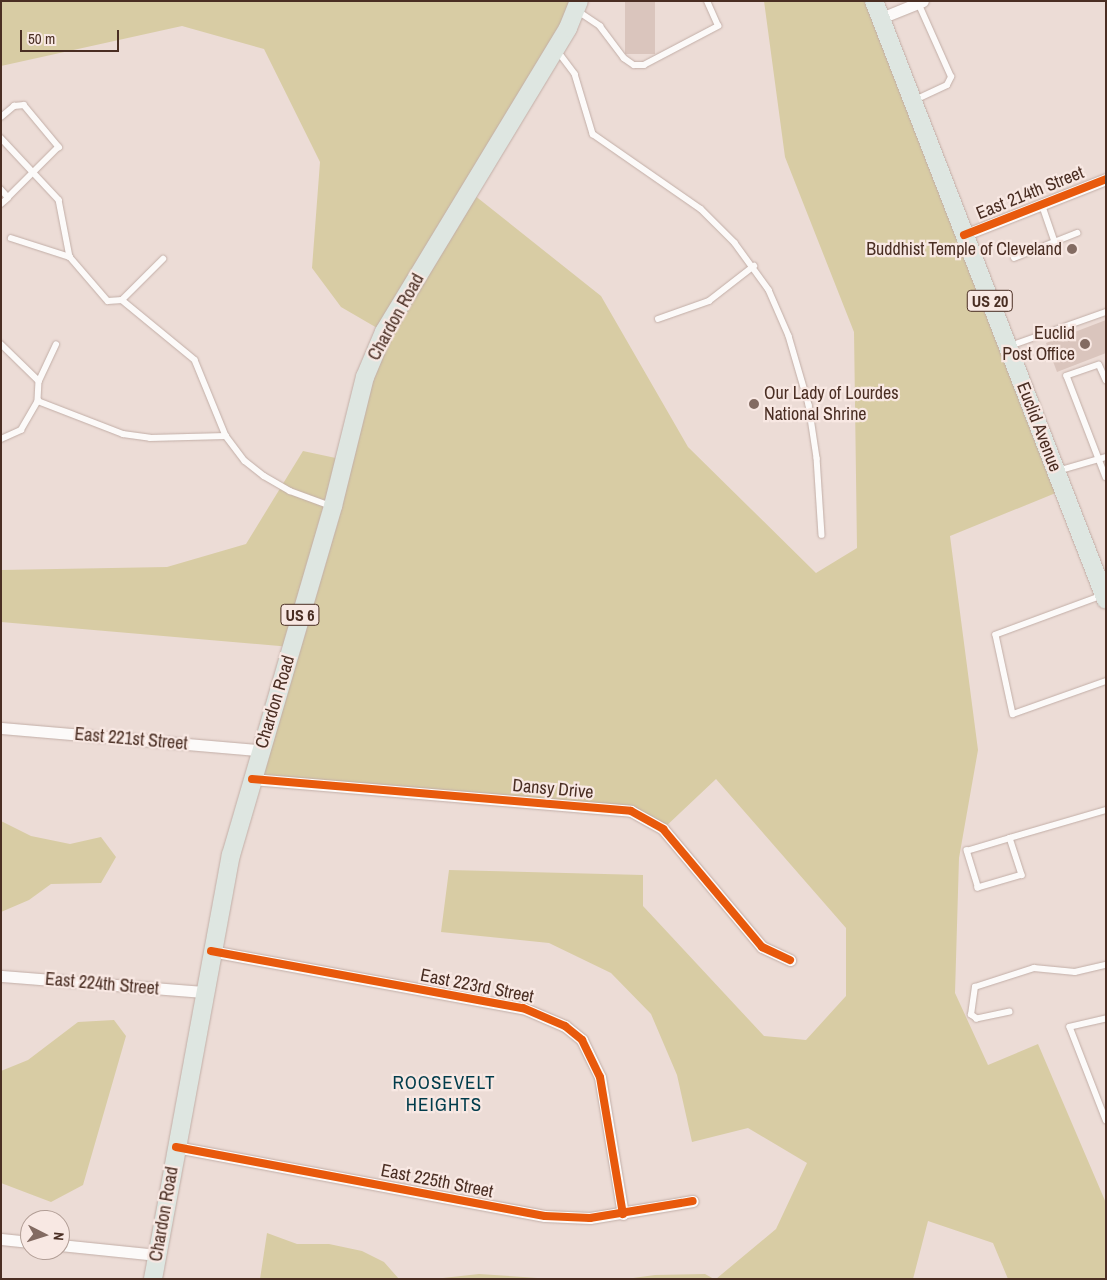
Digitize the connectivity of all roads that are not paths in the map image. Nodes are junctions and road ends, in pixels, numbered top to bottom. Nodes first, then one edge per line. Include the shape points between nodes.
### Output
1 (707, 1) edge
2 (874, 1) edge
3 (921, 2) edge
4 (578, 6) edge
5 (881, 18) junction
6 (555, 49) junction
7 (913, 101) junction
8 (1, 117) edge
9 (1, 138) edge
10 (35, 173) junction
11 (1106, 179) edge
12 (1, 190) edge
13 (8, 198) junction
14 (1, 204) edge
15 (1042, 204) junction
16 (1077, 233) dead end
17 (964, 235) junction
18 (11, 238) dead end
19 (1055, 241) junction
20 (70, 258) junction
21 (163, 258) dead end
22 (1014, 258) dead end
23 (754, 266) junction
24 (122, 300) junction
25 (1106, 312) edge
26 (658, 319) dead end
27 (1, 344) edge
28 (56, 345) dead end
29 (1008, 347) junction
30 (39, 380) junction
31 (1106, 381) edge
32 (38, 402) junction
33 (226, 436) junction
34 (1, 438) edge
35 (1103, 458) edge
36 (1056, 471) junction
37 (1106, 477) edge
38 (333, 506) junction
39 (822, 535) dead end
40 (1104, 592) edge
41 (1106, 681) edge
42 (1, 728) edge
43 (260, 750) junction
44 (252, 779) junction
45 (1106, 810) edge
46 (1010, 838) junction
47 (211, 951) junction
48 (790, 960) dead end
49 (1106, 965) edge
50 (1, 976) edge
51 (204, 992) junction
52 (1010, 1012) dead end
53 (1106, 1019) edge
54 (1106, 1120) edge
55 (176, 1147) junction
56 (693, 1201) dead end
57 (623, 1214) junction
58 (1, 1239) edge
59 (20, 1241) edge
60 (70, 1246) edge
61 (157, 1255) junction
62 (153, 1279) edge

1 - 4 lane via 718,26 644,65 634,65 624,58 600,26
2 - 5 main road, Euclid Avenue / US 20
3 - 5 street
3 - 7 lane via 951,77 948,85
4 - 6 main road, Chardon Road / US 6
5 - 7 main road, Euclid Avenue / US 20
6 - 23 lane via 575,74 593,134 612,151 685,196
6 - 38 main road, Chardon Road / US 6 via 372,357
7 - 17 main road, Euclid Avenue / US 20
8 - 10 lane via 14,106 24,105 57,143 57,151
9 - 10 lane
10 - 13 lane
10 - 20 lane via 63,210
11 - 15 street, East 214th Street
12 - 13 lane
13 - 14 lane
15 - 17 street, East 214th Street
15 - 19 lane
16 - 19 lane
17 - 29 main road, Euclid Avenue / US 20
18 - 20 lane
19 - 22 lane
20 - 24 lane via 108,301
21 - 24 lane
23 - 26 lane via 709,301
23 - 39 lane via 776,302 809,405 817,458
24 - 33 lane via 195,360
25 - 29 lane
27 - 30 lane
28 - 30 lane
29 - 36 main road, Euclid Avenue / US 20
30 - 32 lane
31 - 35 lane via 1099,365 1067,376
32 - 33 lane via 123,434 150,438
32 - 34 lane via 21,430
33 - 38 lane via 245,461 264,476 290,491
35 - 36 lane
35 - 37 lane
36 - 40 main road, Euclid Avenue / US 20
38 - 43 main road, Chardon Road / US 6
40 - 41 lane via 996,635 1013,714
42 - 43 street, East 221st Street
43 - 44 main road, Chardon Road / US 6
44 - 47 main road, Chardon Road / US 6
44 - 48 street, Dansy Drive via 631,811 663,829 762,947
45 - 46 lane
46 - 46 lane via 967,850 978,888 1022,875
47 - 51 main road, Chardon Road / US 6
47 - 57 street, East 223rd Street via 524,1008 565,1026 582,1040 600,1077
49 - 52 lane via 1075,972 1034,968 975,987 971,1015 977,1019
50 - 51 street, East 224th Street
51 - 55 main road, Chardon Road / US 6
53 - 54 lane via 1070,1027
55 - 57 street, East 225th Street via 545,1216 590,1218
55 - 61 main road, Chardon Road / US 6
56 - 57 street, East 225th Street
58 - 59 street
60 - 61 street
61 - 62 main road, Chardon Road / US 6

